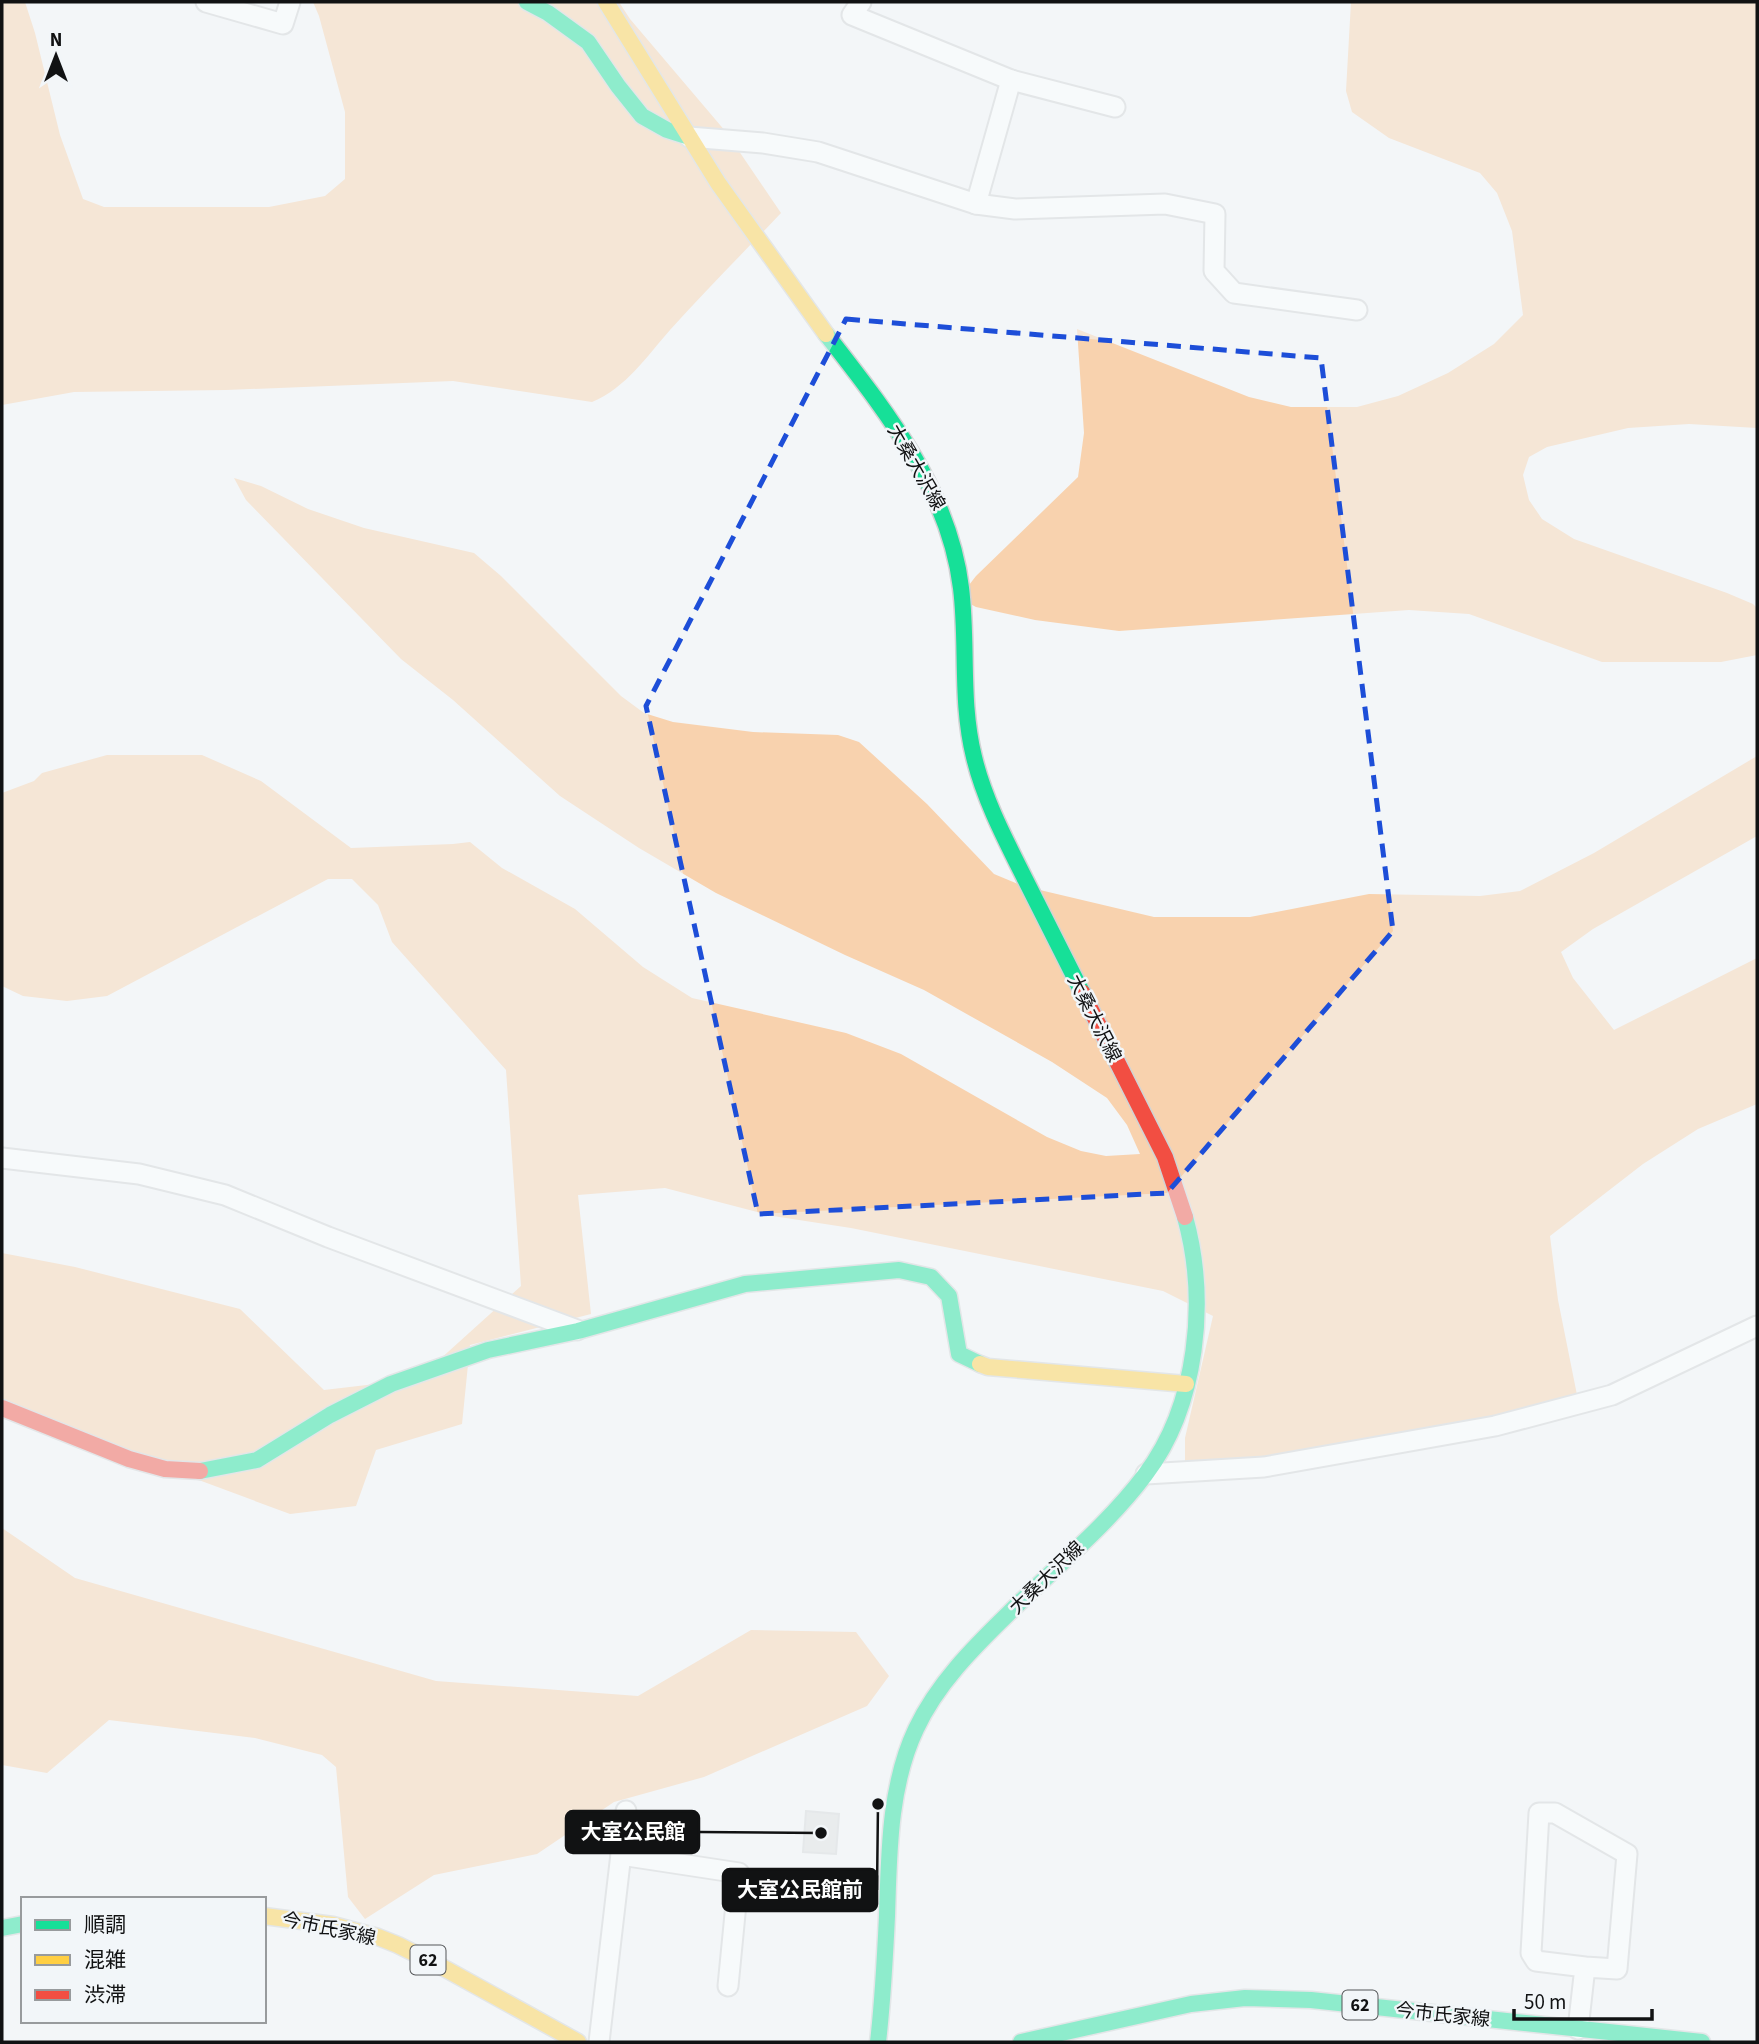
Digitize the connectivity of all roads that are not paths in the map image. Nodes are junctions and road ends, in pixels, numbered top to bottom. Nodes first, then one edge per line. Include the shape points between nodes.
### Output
1 (206, 2) edge
2 (290, 2) edge
3 (527, 2) edge
4 (606, 2) edge
5 (860, 2) edge
6 (1011, 80) junction
7 (1115, 107) dead end
8 (689, 136) junction
9 (976, 204) junction
10 (1357, 310) dead end
11 (2, 1158) edge
12 (1757, 1326) edge
13 (578, 1331) junction
14 (1186, 1384) junction
15 (2, 1408) edge
16 (1146, 1474) junction
17 (626, 1811) dead end
18 (621, 1855) junction
19 (266, 1916) edge
20 (21, 1924) edge
21 (2, 1928) edge
22 (1585, 1967) junction
23 (728, 1986) dead end
24 (1578, 2029) junction
25 (578, 2042) edge
26 (599, 2042) edge
27 (878, 2042) edge
28 (1021, 2042) edge
29 (1702, 2042) edge

1 - 2 street via 283,24
3 - 8 main road via 588,42 642,116
4 - 8 main road, 大桑大沢線
5 - 6 street via 852,15
6 - 7 street
6 - 9 street
8 - 9 street via 818,152
8 - 14 main road, 大桑大沢線 via 734,207 899,432 944,516 956,552 968,724 976,769 1009,848 1165,1157 1181,1202 1190,1240 1195,1300
9 - 10 street via 1015,209 1165,204 1215,214 1214,271 1234,293
11 - 13 street via 139,1174 225,1195
12 - 16 street via 1612,1395 1495,1426 1264,1467
13 - 14 main road via 746,1284 899,1270 930,1277 949,1296 959,1354 988,1367
13 - 15 main road via 488,1350 391,1384 257,1460 201,1471 165,1469 129,1459
14 - 16 main road, 大桑大沢線 via 1163,1447
16 - 27 main road, 大桑大沢線 via 952,1674 916,1731 905,1760 890,1838
17 - 18 street
18 - 23 street via 738,1873
18 - 26 street
19 - 25 main road, 今市氏家線 / 62 via 333,1925 388,1941
20 - 21 main road
22 - 22 street via 1536,1961 1531,1954 1539,1813 1555,1813 1627,1854 1617,1969
22 - 24 street
24 - 28 main road, 今市氏家線 / 62 via 1311,2000 1245,1998 1191,2004
24 - 29 main road, 今市氏家線 / 62

